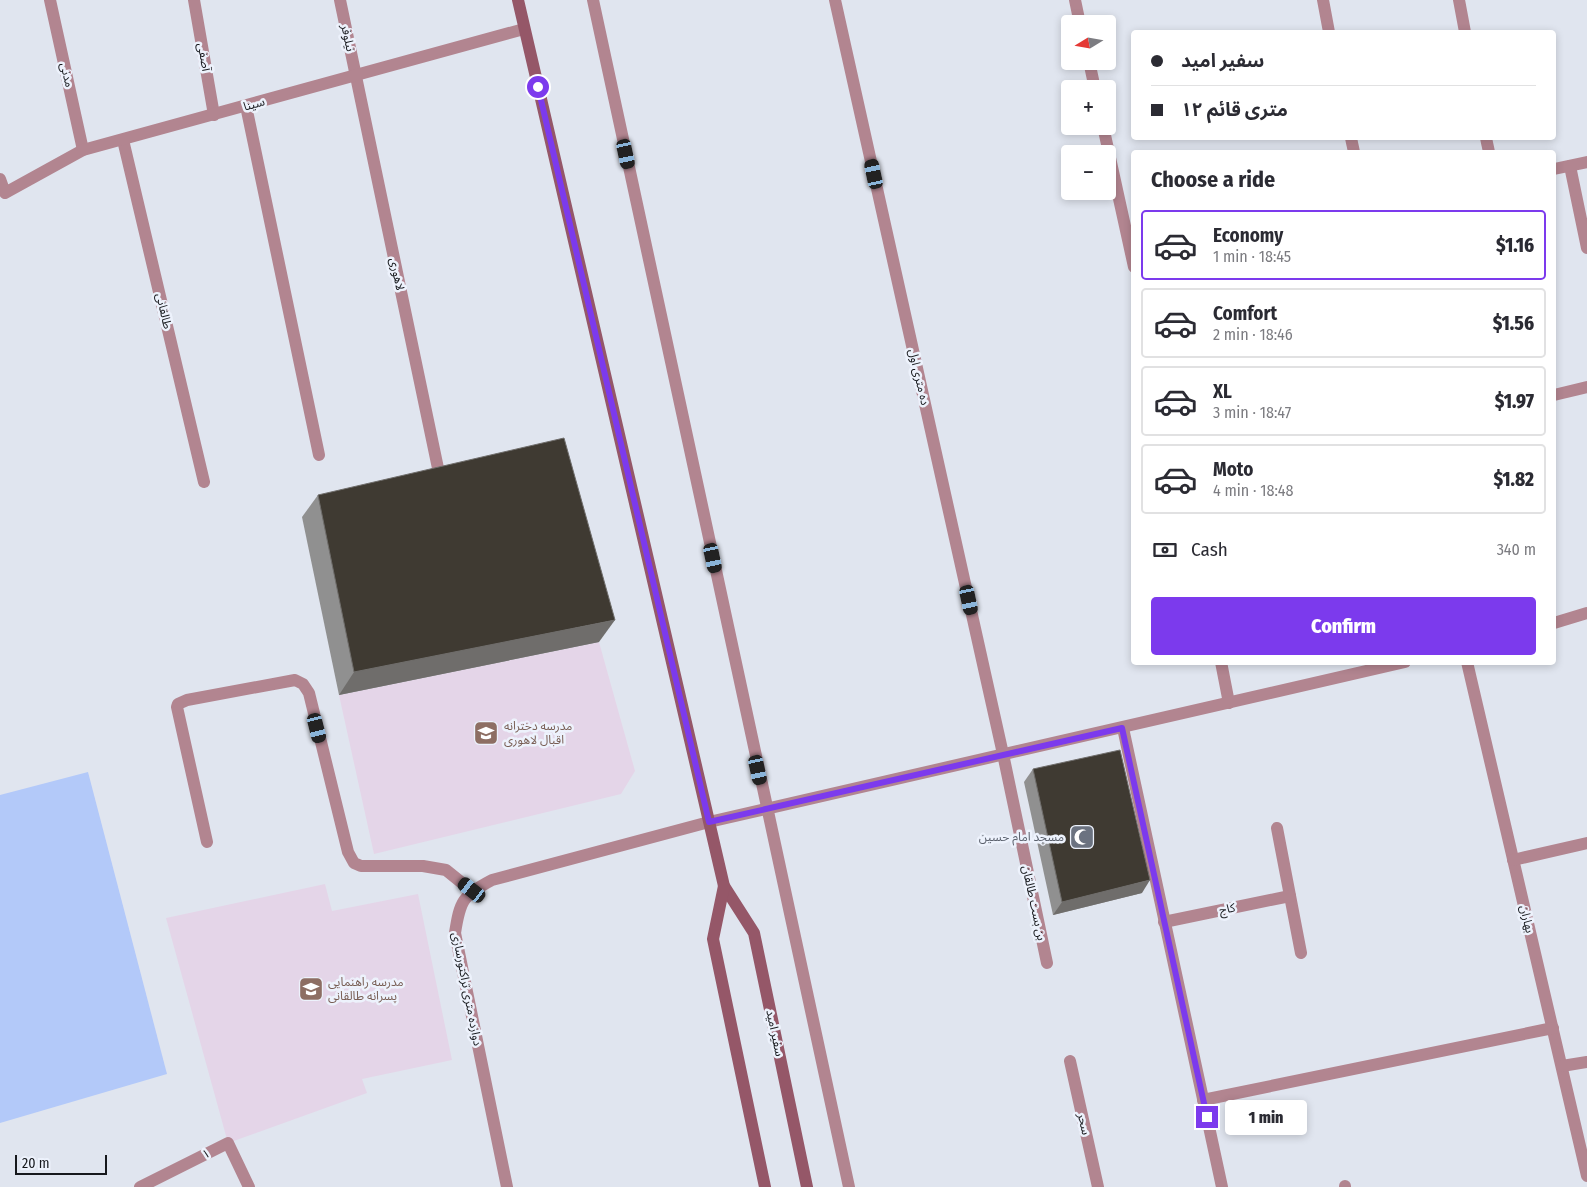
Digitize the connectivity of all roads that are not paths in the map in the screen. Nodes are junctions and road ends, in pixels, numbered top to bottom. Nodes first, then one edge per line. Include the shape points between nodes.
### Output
1 (50, 0) edge
2 (194, 0) edge
3 (340, 0) edge
4 (518, 0) edge
5 (593, 0) edge
6 (835, 0) edge
7 (1075, 0) edge
8 (1323, 0) edge
9 (1459, 0) edge
10 (1078, 15) edge
11 (524, 29) junction
12 (1329, 30) edge
13 (1465, 30) edge
14 (356, 75) junction
15 (246, 106) junction
16 (214, 115) junction
17 (1105, 135) edge
18 (123, 140) junction
19 (84, 150) junction
20 (1587, 162) edge
21 (1570, 166) junction
22 (1556, 169) edge
23 (0, 179) edge
24 (1587, 248) edge
25 (1131, 253) edge
26 (1587, 387) edge
27 (1556, 395) edge
28 (318, 455) dead end
29 (439, 473) edge
30 (204, 482) dead end
31 (1587, 613) edge
32 (1556, 622) edge
33 (1222, 665) edge
34 (1392, 665) edge
35 (1468, 665) edge
36 (1229, 703) junction
37 (1122, 728) junction
38 (1003, 754) junction
39 (767, 808) junction
40 (709, 822) junction
41 (1277, 828) dead end
42 (208, 842) dead end
43 (1587, 843) edge
44 (1513, 860) junction
45 (724, 886) junction
46 (472, 890) junction
47 (1290, 896) junction
48 (1164, 922) junction
49 (1301, 953) dead end
50 (1047, 963) dead end
51 (1553, 1028) junction
52 (1070, 1061) dead end
53 (1587, 1062) edge
54 (1562, 1066) junction
55 (1203, 1100) junction
56 (1587, 1176) edge
57 (140, 1187) edge
58 (249, 1187) edge
59 (506, 1187) edge
60 (765, 1187) edge
61 (808, 1187) edge
62 (850, 1187) edge
63 (1098, 1187) edge
64 (1222, 1187) edge

1 - 19 street, مدنی
2 - 16 street, آصفی
3 - 14 street, نیلوفر
4 - 11 main road, سفیر امید
5 - 39 street
6 - 38 street, ده متری اول
7 - 10 street
8 - 12 street
9 - 13 street
11 - 14 street, سینا
11 - 40 main road, سفیر امید
14 - 15 street, سینا
14 - 29 street, لاهوری
15 - 16 street, سینا
15 - 28 street
16 - 18 street, سینا
17 - 25 street
18 - 19 street, سینا
18 - 30 street, طالقانی
19 - 23 street, سینا via 5,193
20 - 21 street
21 - 22 street
21 - 24 street
26 - 27 street
31 - 32 street
33 - 36 street
34 - 36 street
35 - 44 street, بهاران
36 - 37 street
37 - 38 street
37 - 48 street
38 - 39 street
38 - 50 street, بن بست طالقان
39 - 40 street
39 - 62 street
40 - 45 main road, سفیر امید
40 - 46 street via 492,880
41 - 47 street
42 - 46 street via 178,704 295,680 303,684 309,693 348,852 354,863 446,870
43 - 44 street
44 - 51 street, بهاران
45 - 60 main road, سفیر امید via 713,939
45 - 61 main road, سفیر امید via 754,933
46 - 59 street, دوازده متری تراکتورسازی via 459,908 455,933
47 - 48 street, کاج
47 - 49 street
48 - 55 street
51 - 54 street, بهاران
51 - 55 street
52 - 63 street, سحر
53 - 54 street
54 - 56 street, بهاران
55 - 64 street
57 - 58 street, ‍۱ via 228,1143

